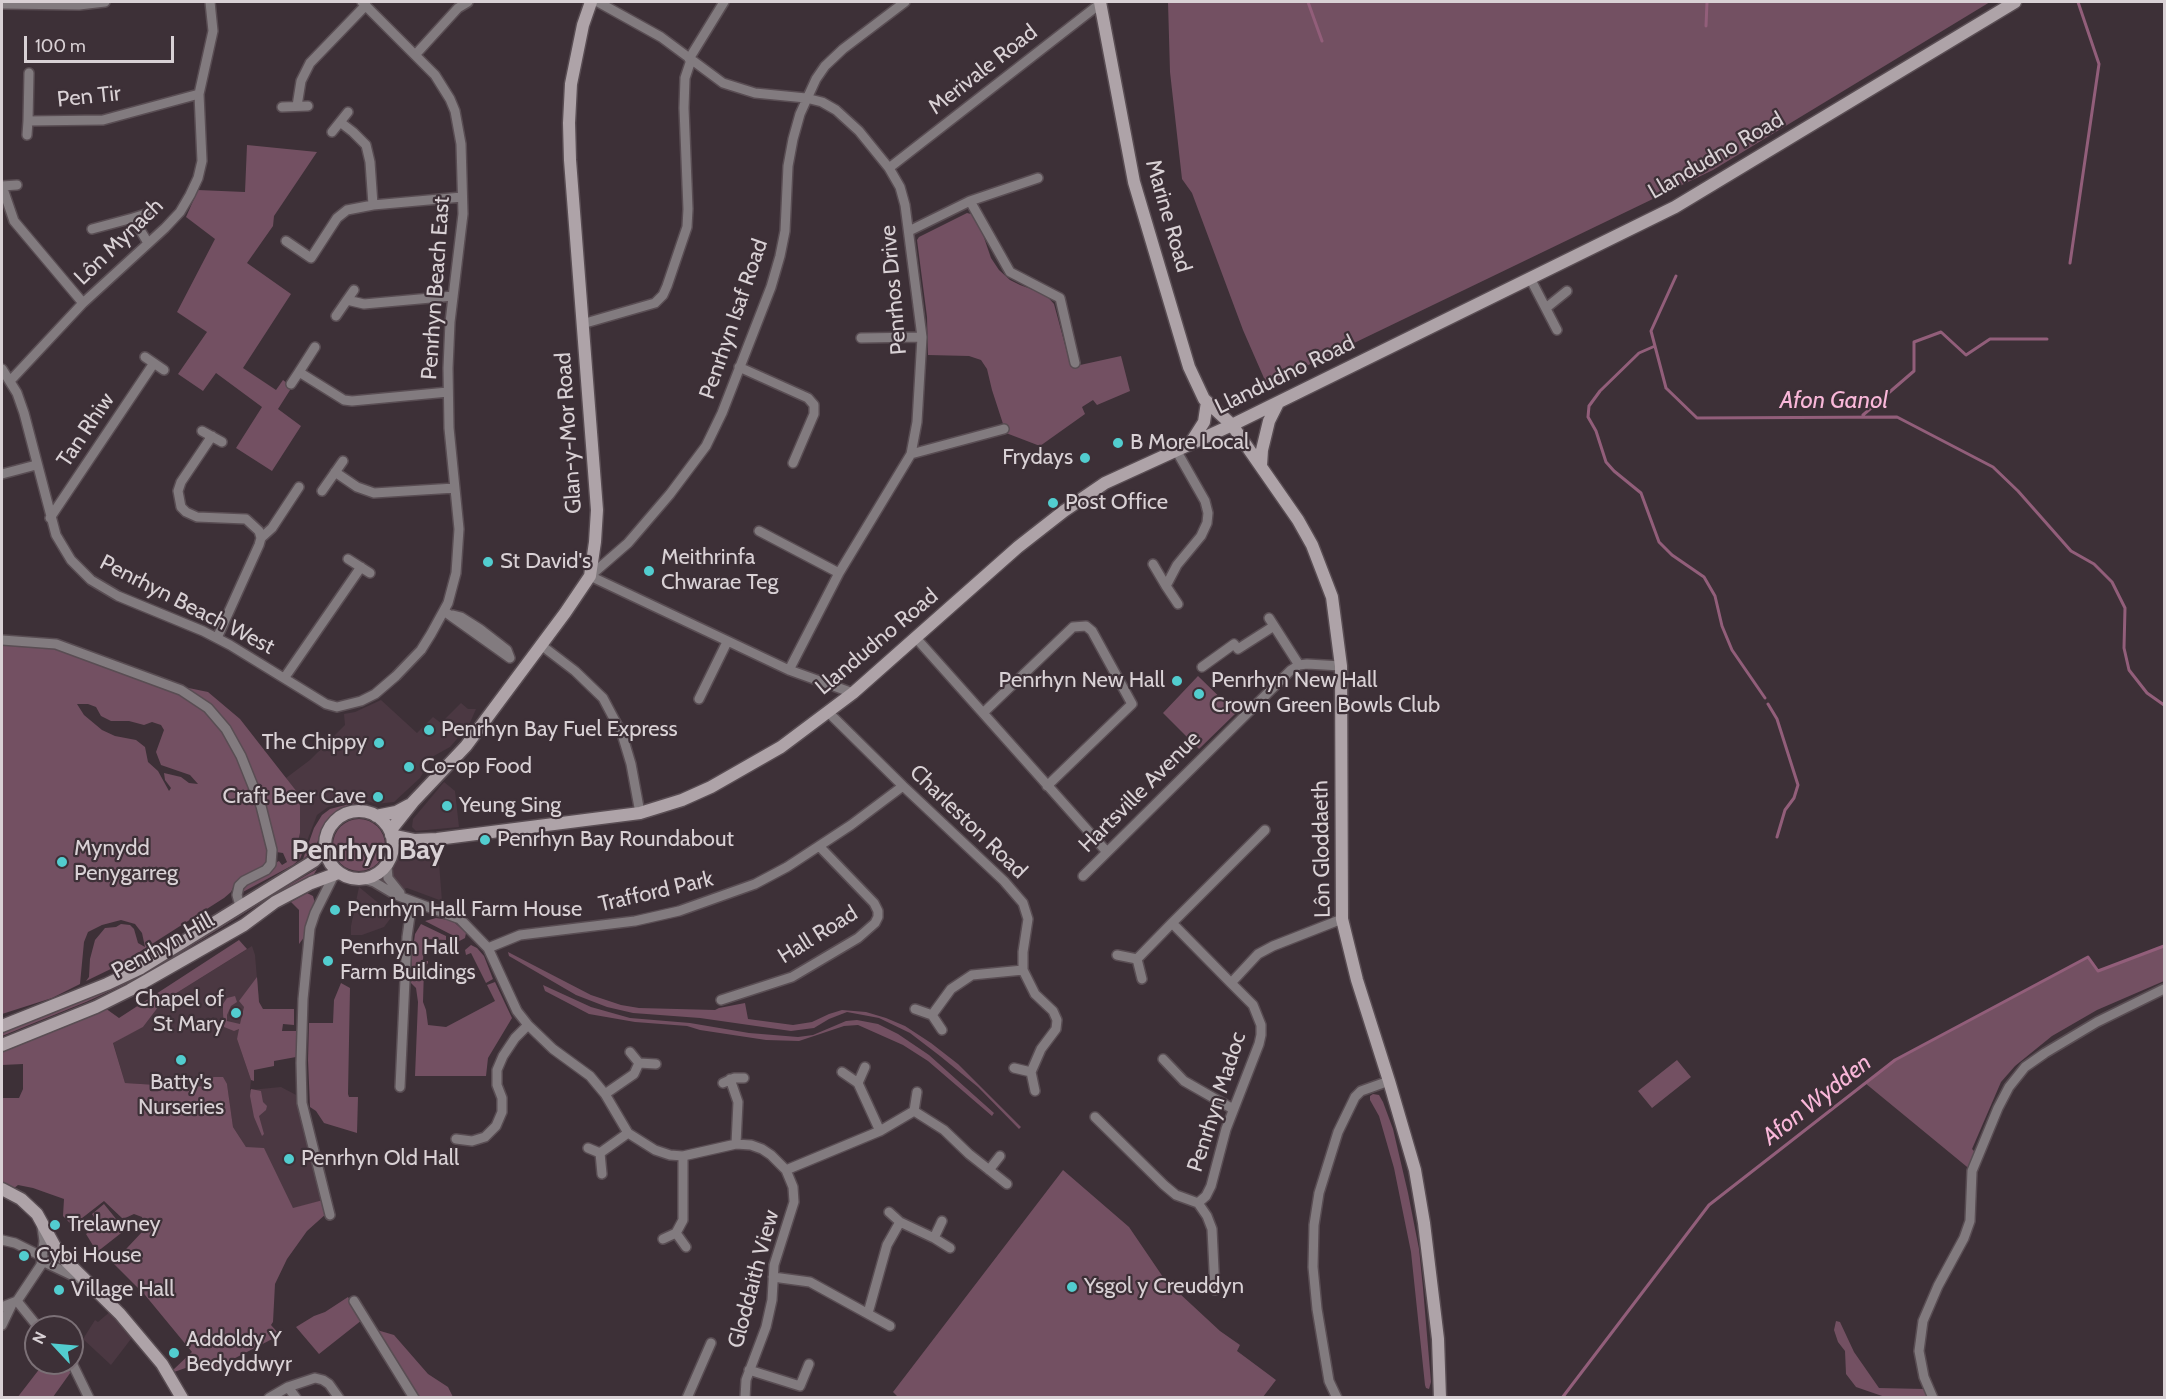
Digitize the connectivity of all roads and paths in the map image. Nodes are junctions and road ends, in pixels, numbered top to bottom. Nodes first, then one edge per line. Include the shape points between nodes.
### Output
1 (105, 2) edge
2 (210, 2) edge
3 (468, 2) edge
4 (591, 2) edge
5 (598, 2) edge
6 (724, 2) edge
7 (905, 2) edge
8 (1100, 2) edge
9 (2015, 2) edge
10 (364, 3) edge
11 (2, 4) edge
12 (416, 54) junction
13 (690, 59) junction
14 (29, 73) dead end
15 (199, 94) junction
16 (806, 98) junction
17 (297, 106) junction
18 (308, 106) dead end
19 (282, 107) dead end
20 (348, 112) dead end
21 (28, 121) junction
22 (340, 122) junction
23 (332, 132) dead end
24 (27, 135) dead end
25 (889, 168) junction
26 (1038, 178) dead end
27 (17, 185) dead end
28 (2, 186) edge
29 (462, 197) junction
30 (970, 201) junction
31 (373, 205) junction
32 (149, 213) dead end
33 (133, 218) junction
34 (92, 229) dead end
35 (909, 231) junction
36 (286, 241) dead end
37 (148, 243) junction
38 (1530, 278) junction
39 (354, 290) dead end
40 (1568, 291) dead end
41 (453, 296) junction
42 (347, 300) junction
43 (83, 303) junction
44 (1546, 308) junction
45 (336, 316) dead end
46 (582, 324) junction
47 (1557, 330) dead end
48 (922, 337) junction
49 (861, 338) dead end
50 (315, 347) dead end
51 (145, 357) dead end
52 (154, 363) junction
53 (1075, 363) dead end
54 (739, 367) junction
55 (2, 369) edge
56 (164, 370) dead end
57 (299, 372) junction
58 (10, 381) junction
59 (291, 384) dead end
60 (448, 392) junction
61 (1207, 402) junction
62 (1278, 403) junction
63 (1232, 425) junction
64 (1004, 429) dead end
65 (202, 431) dead end
66 (212, 436) junction
67 (222, 442) dead end
68 (1190, 444) junction
69 (1176, 450) junction
70 (911, 454) junction
71 (799, 458) dead end
72 (343, 461) dead end
73 (36, 465) junction
74 (1261, 466) junction
75 (335, 472) junction
76 (2, 474) edge
77 (299, 487) dead end
78 (455, 488) junction
79 (322, 491) dead end
80 (50, 518) junction
81 (759, 531) dead end
82 (261, 538) junction
83 (348, 559) dead end
84 (1154, 564) dead end
85 (361, 567) junction
86 (370, 573) dead end
87 (839, 573) junction
88 (590, 576) junction
89 (1166, 586) junction
90 (1178, 604) dead end
91 (448, 613) junction
92 (218, 638) junction
93 (916, 638) junction
94 (2, 640) edge
95 (727, 642) junction
96 (541, 645) junction
97 (1299, 665) junction
98 (1341, 666) junction
99 (1202, 667) dead end
100 (524, 668) junction
101 (789, 670) junction
102 (285, 677) junction
103 (853, 693) junction
104 (699, 699) dead end
105 (828, 712) junction
106 (982, 714) junction
107 (903, 786) junction
108 (1047, 786) junction
109 (413, 802) junction
110 (640, 813) junction
111 (376, 816) junction
112 (1265, 830) dead end
113 (390, 833) junction
114 (423, 840) junction
115 (819, 846) junction
116 (325, 849) junction
117 (1107, 852) junction
118 (390, 859) junction
119 (336, 874) junction
120 (1083, 876) dead end
121 (364, 879) junction
122 (311, 883) junction
123 (325, 894) junction
124 (409, 900) junction
125 (240, 906) junction
126 (1342, 919) junction
127 (1172, 923) junction
128 (488, 948) junction
129 (1117, 956) dead end
130 (1137, 959) junction
131 (1023, 970) junction
132 (1142, 979) dead end
133 (1231, 983) junction
134 (2164, 989) edge
135 (721, 1000) dead end
136 (915, 1008) dead end
137 (932, 1015) junction
138 (528, 1025) junction
139 (2, 1026) edge
140 (942, 1030) dead end
141 (2, 1044) edge
142 (630, 1052) dead end
143 (1163, 1059) dead end
144 (639, 1063) junction
145 (656, 1064) dead end
146 (865, 1067) dead end
147 (1014, 1068) dead end
148 (842, 1072) dead end
149 (1031, 1072) junction
150 (744, 1078) dead end
151 (1389, 1081) junction
152 (858, 1083) junction
153 (400, 1087) dead end
154 (1035, 1091) dead end
155 (917, 1092) dead end
156 (605, 1094) junction
157 (1233, 1109) junction
158 (914, 1111) junction
159 (1095, 1117) dead end
160 (880, 1131) junction
161 (628, 1133) junction
162 (456, 1139) dead end
163 (736, 1144) junction
164 (588, 1148) dead end
165 (600, 1153) junction
166 (683, 1156) junction
167 (1000, 1156) dead end
168 (786, 1170) junction
169 (989, 1170) junction
170 (602, 1174) dead end
171 (1007, 1184) dead end
172 (2, 1189) edge
173 (1198, 1203) junction
174 (889, 1212) dead end
175 (330, 1215) dead end
176 (942, 1221) dead end
177 (42, 1222) junction
178 (900, 1222) junction
179 (676, 1233) junction
180 (934, 1238) junction
181 (663, 1239) dead end
182 (2, 1240) edge
183 (686, 1247) dead end
184 (950, 1248) dead end
185 (42, 1259) junction
186 (773, 1277) junction
187 (86, 1282) junction
188 (1215, 1290) dead end
189 (354, 1301) dead end
190 (15, 1302) junction
191 (2, 1307) edge
192 (868, 1313) junction
193 (27, 1315) edge
194 (2, 1325) edge
195 (890, 1326) dead end
196 (711, 1343) dead end
197 (809, 1364) dead end
198 (749, 1370) junction
199 (78, 1375) edge
200 (288, 1387) junction
201 (89, 1398) edge
202 (182, 1398) edge
203 (269, 1398) edge
204 (296, 1398) edge
205 (339, 1398) edge
206 (414, 1398) edge
207 (687, 1398) edge
208 (745, 1398) edge
209 (1337, 1398) edge
210 (1440, 1398) edge
211 (1933, 1398) edge

1 - 11 street
2 - 15 street, Lôn Mynach via 213,32
3 - 12 street
4 - 46 main road, Glan-y-Mor Road via 573,74 569,123
5 - 13 street, Penrhos Drive via 661,37
6 - 13 street
7 - 16 street, Penrhyn Isaf Road via 831,60
8 - 25 street, Merivale Road
8 - 61 main road, Marine Road via 1134,182 1189,368
9 - 38 main road, Llandudno Road via 1676,207
10 - 12 street, Penrhyn Beach East
10 - 17 street via 310,63 301,81
12 - 29 street, Penrhyn Beach East via 435,75 455,111 461,144
13 - 16 street, Penrhos Drive via 723,83 755,93
13 - 46 street via 685,78 687,227 667,286 655,303
14 - 21 street, Pen Tir
15 - 21 street, Pen Tir via 103,120
15 - 37 street, Lôn Mynach via 202,160 198,178 180,212
16 - 25 street, Penrhos Drive via 822,102 848,120
16 - 54 street, Penrhyn Isaf Road via 788,166 780,256
17 - 18 street
17 - 19 street
20 - 22 street
21 - 24 street
22 - 23 street
22 - 31 street via 366,145
25 - 35 street, Penrhos Drive via 900,187
26 - 30 street
27 - 28 street
28 - 43 street via 15,221
29 - 31 street
29 - 41 street, Penrhyn Beach East
30 - 35 street
30 - 53 street via 1010,272 1060,298
31 - 36 street via 342,213 315,261
32 - 33 street
33 - 34 street
33 - 37 street
35 - 48 street, Penrhos Drive
37 - 43 street, Lôn Mynach
38 - 44 street
38 - 62 main road, Llandudno Road
39 - 42 street
40 - 44 street
41 - 42 street via 364,304
41 - 60 street, Penrhyn Beach East
42 - 45 street
43 - 58 street, Lôn Mynach
44 - 47 street
46 - 88 main road, Glan-y-Mor Road via 597,510
48 - 49 street
48 - 70 street, Penrhos Drive
50 - 57 street
51 - 52 street
52 - 56 street
52 - 80 street, Tan Rhiw
54 - 71 street via 808,398 814,405
54 - 88 street, Penrhyn Isaf Road via 722,413 690,470 628,543
55 - 58 street, Penrhyn Beach West
57 - 59 street
57 - 60 street via 334,395 352,401
58 - 73 street, Penrhyn Beach West via 24,413
60 - 78 street, Penrhyn Beach East
61 - 63 main road, Marine Road
61 - 68 main road via 1204,422
62 - 63 main road, Llandudno Road
62 - 74 main road via 1269,421
63 - 68 main road, Llandudno Road
63 - 74 main road, Lôn Gloddaeth
64 - 70 street
65 - 66 street
66 - 67 street
66 - 82 street via 181,482 177,499 186,512 197,517 246,519
68 - 69 main road, Llandudno Road
69 - 89 street via 1208,513 1201,536 1177,565
69 - 93 main road, Llandudno Road via 1105,483 1064,511
70 - 87 street, Penrhos Drive
72 - 75 street
73 - 76 street
73 - 80 street, Penrhyn Beach West
74 - 98 main road, Lôn Gloddaeth via 1298,520 1324,572 1332,597
75 - 78 street via 374,493
75 - 79 street
77 - 82 street via 296,502
78 - 91 street, Penrhyn Beach East via 459,550
80 - 92 street, Penrhyn Beach West via 62,547 81,573 118,596
81 - 87 street
82 - 92 street
83 - 85 street
84 - 89 street
85 - 86 street
85 - 102 street
87 - 101 street, Penrhos Drive
88 - 95 street
88 - 96 main road, Glan-y-Mor Road
89 - 90 street
91 - 100 street via 480,629
91 - 102 street, Penrhyn Beach West via 421,650 375,694 361,701 337,707 326,704
92 - 102 street, Penrhyn Beach West
93 - 103 main road, Llandudno Road
93 - 106 street
94 - 125 street via 56,644 181,690 208,708 241,756 261,806 272,850 271,864 266,870 239,886
95 - 101 street
95 - 104 street
96 - 100 main road, Glan-y-Mor Road
96 - 110 street via 603,698 622,734
97 - 98 street
97 - 99 street via 1271,622 1238,649 1234,644
97 - 117 street, Hartsville Avenue
98 - 126 main road, Lôn Gloddaeth
100 - 109 main road, Glan-y-Mor Road via 466,746
101 - 103 street
103 - 105 main road, Llandudno Road
105 - 107 street, Charleston Road
105 - 110 main road, Llandudno Road via 781,747 711,787
106 - 108 street
106 - 108 street via 1073,627 1086,626 1092,630 1132,704
107 - 115 street, Trafford Park
107 - 131 street, Charleston Road via 1023,903 1028,919
108 - 117 street
109 - 111 main road via 396,812
109 - 113 main road
110 - 114 main road, Llandudno Road
111 - 113 main road
111 - 116 main road via 359,811 344,814 328,831
112 - 127 street
113 - 114 main road, Llandudno Road
113 - 118 main road
114 - 118 main road, Llandudno Road via 397,849
115 - 128 street, Trafford Park via 755,884 679,911 635,921 520,935
115 - 135 street, Hall Road via 874,903 878,911 875,923 858,938 792,976
116 - 119 main road
116 - 125 main road, Penrhyn Hill via 314,861
117 - 120 street, Hartsville Avenue
118 - 121 main road via 375,875
118 - 124 street via 386,873 389,882
119 - 121 main road
119 - 122 main road, Penrhyn Hill
119 - 123 street
121 - 124 street
122 - 123 street
122 - 141 main road, Penrhyn Hill via 130,990
123 - 175 street via 310,928 307,949 302,1103
124 - 128 street via 460,919
124 - 153 street
125 - 139 main road, Penrhyn Hill via 141,968
126 - 133 street via 1258,954
126 - 151 main road, Lôn Gloddaeth
127 - 130 street
127 - 133 street
128 - 138 street via 517,1011
129 - 130 street
130 - 132 street
131 - 137 street via 972,975 951,989
131 - 149 street via 1035,994 1057,1020 1056,1029
133 - 157 street, Penrhyn Madoc via 1252,1005 1261,1025 1259,1044
134 - 211 street via 2064,1041 2025,1067 2009,1087 1972,1171 1970,1221 1964,1238 1923,1321 1919,1351
136 - 137 street
137 - 140 street
138 - 156 street via 590,1076
138 - 162 street via 515,1038 497,1070 502,1112 496,1126 472,1141
142 - 144 street
143 - 157 street via 1184,1081
144 - 145 street
144 - 156 street via 630,1078
146 - 152 street
147 - 149 street
148 - 152 street
149 - 154 street
150 - 163 street via 726,1081 738,1102
151 - 209 street via 1361,1091 1351,1103 1319,1193 1313,1267 1326,1372
151 - 210 main road, Lôn Gloddaeth via 1424,1223 1438,1340
152 - 160 street
155 - 158 street
156 - 161 street
157 - 173 street, Penrhyn Madoc via 1211,1186
158 - 160 street
158 - 169 street via 945,1130
159 - 173 street via 1164,1185 1176,1195
160 - 168 street
161 - 165 street
161 - 166 street via 655,1150
163 - 166 street
163 - 168 street via 762,1149
164 - 165 street
165 - 170 street
166 - 179 street via 683,1220
167 - 169 street
168 - 186 street, Gloddaith View via 794,1203
169 - 171 street
172 - 177 main road via 21,1198
173 - 188 street via 1212,1229
174 - 178 street
176 - 180 street
177 - 185 street
177 - 187 main road via 59,1254
178 - 180 street
178 - 192 street via 887,1245
179 - 181 street
179 - 183 street
180 - 184 street
182 - 185 street
185 - 187 street
185 - 190 street
186 - 192 street via 810,1282
186 - 198 street, Gloddaith View via 766,1327
187 - 202 main road via 120,1314 162,1364
189 - 206 street
190 - 191 street
190 - 193 street
190 - 194 street
192 - 195 street
196 - 207 street
197 - 198 street via 800,1386
198 - 208 street, Gloddaith View
199 - 201 street
200 - 203 street
200 - 204 street
200 - 205 street via 315,1378 329,1384

